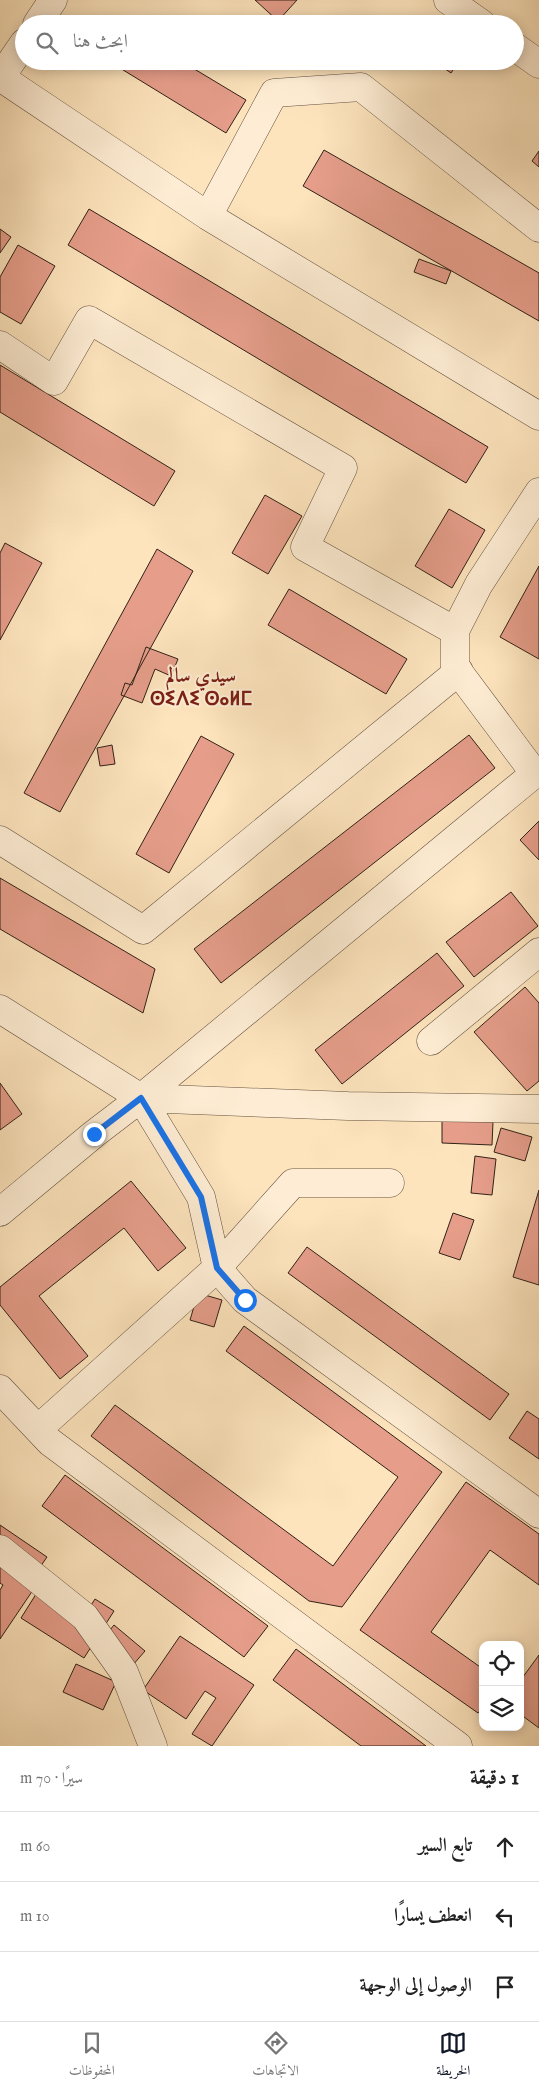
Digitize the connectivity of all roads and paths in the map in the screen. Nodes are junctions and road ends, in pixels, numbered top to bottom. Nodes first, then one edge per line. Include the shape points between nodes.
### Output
1 (53, 0) edge
2 (448, 0) edge
3 (43, 15) edge
4 (469, 15) edge
5 (524, 53) edge
6 (15, 56) edge
7 (539, 64) edge
8 (0, 78) edge
9 (208, 216) junction
10 (539, 228) edge
11 (0, 345) edge
12 (539, 416) edge
13 (539, 492) edge
14 (455, 631) junction
15 (459, 672) junction
16 (537, 772) edge
17 (0, 840) edge
18 (539, 952) edge
19 (0, 1009) edge
20 (430, 1041) dead end
21 (141, 1098) junction
22 (539, 1108) edge
23 (390, 1182) dead end
24 (0, 1212) edge
25 (217, 1268) junction
26 (0, 1389) edge
27 (38, 1429) junction
28 (539, 1514) edge
29 (0, 1549) edge
30 (152, 1746) edge
31 (458, 1746) edge

1 - 3 street
2 - 4 street
5 - 7 street
6 - 8 street
8 - 9 street
9 - 10 street via 274,93 361,87
9 - 12 street
11 - 14 street via 54,381 89,320 344,468 305,547
13 - 14 street via 479,584
14 - 15 street via 455,667
15 - 16 street
15 - 17 street via 143,930
16 - 21 street
18 - 20 street
19 - 21 street
21 - 22 street via 348,1106
21 - 24 street
21 - 25 street via 201,1197
23 - 25 street via 293,1182
25 - 27 street
25 - 28 street via 245,1300
26 - 27 street
27 - 31 street via 50,1442
29 - 30 street via 85,1617 124,1672

